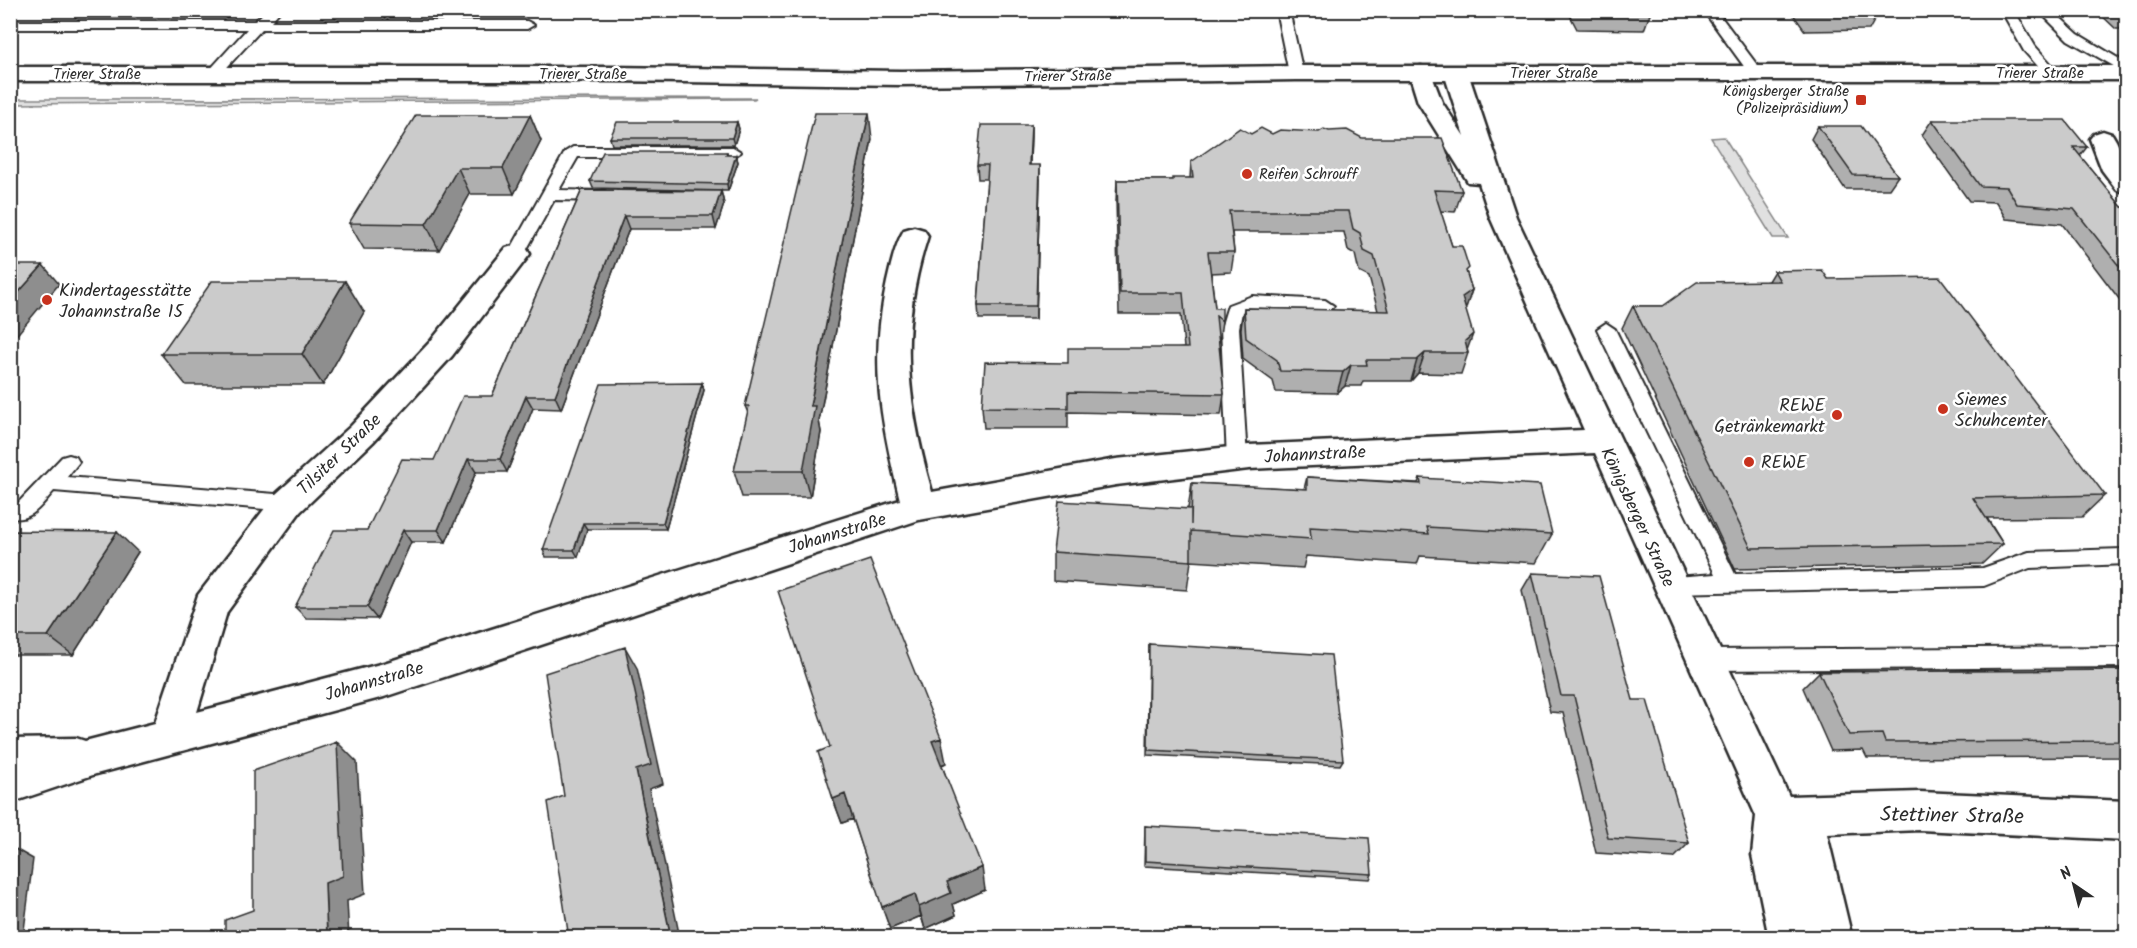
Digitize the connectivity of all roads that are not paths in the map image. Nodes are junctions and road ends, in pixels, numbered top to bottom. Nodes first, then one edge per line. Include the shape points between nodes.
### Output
1 (275, 10) edge
2 (1282, 10) edge
3 (1709, 10) edge
4 (2007, 10) edge
5 (2044, 10) edge
6 (10, 25) edge
7 (260, 25) junction
8 (527, 25) dead end
9 (2127, 71) edge
10 (2051, 72) junction
11 (1296, 73) junction
12 (1421, 73) junction
13 (1456, 73) junction
14 (1756, 73) junction
15 (10, 74) edge
16 (213, 74) junction
17 (2103, 139) dead end
18 (733, 152) edge
19 (2127, 184) edge
20 (551, 195) junction
21 (620, 196) edge
22 (1503, 217) junction
23 (914, 236) dead end
24 (516, 254) joint
25 (1325, 306) dead end
26 (1606, 328) dead end
27 (1604, 441) junction
28 (1237, 459) junction
29 (69, 462) dead end
30 (49, 483) junction
31 (288, 503) junction
32 (919, 507) junction
33 (10, 510) edge
34 (2123, 556) dead end
35 (1729, 582) junction
36 (1669, 584) junction
37 (2127, 657) edge
38 (1704, 660) junction
39 (170, 736) junction
40 (96, 756) junction
41 (10, 757) edge
42 (10, 784) edge
43 (1777, 816) junction
44 (2127, 821) edge
45 (1791, 938) edge
46 (1830, 938) edge

1 - 7 lane
2 - 11 lane
3 - 14 lane
4 - 10 lane via 2029,48
5 - 9 lane via 2073,37
6 - 7 lane
7 - 8 lane
7 - 16 lane
9 - 10 street, Trierer Straße
10 - 14 street, Trierer Straße
11 - 12 street, Trierer Straße
11 - 16 street, Trierer Straße via 912,78
12 - 13 street, Trierer Straße
12 - 22 street, Königsberger Straße via 1430,102
13 - 14 street, Trierer Straße
13 - 22 street, Königsberger Straße
15 - 16 street, Trierer Straße
17 - 19 street via 2115,170
18 - 20 lane, Tilsiter Straße via 573,152
20 - 21 lane
20 - 24 lane, Tilsiter Straße
22 - 27 street, Königsberger Straße
23 - 32 street via 901,271 894,331 894,396
24 - 31 street, Tilsiter Straße via 433,358 362,434
25 - 28 lane via 1252,302 1234,309 1230,328
26 - 35 lane
27 - 28 street, Johannstraße
27 - 36 street, Königsberger Straße
28 - 32 street, Johannstraße via 1116,472
29 - 30 lane
30 - 31 lane
30 - 33 lane via 22,512
31 - 39 street, Tilsiter Straße via 211,606
32 - 39 street, Johannstraße via 384,680
34 - 35 lane via 2029,560 1984,577
35 - 36 lane
36 - 38 street, Königsberger Straße
37 - 38 lane
38 - 43 street, Königsberger Straße
39 - 40 street, Johannstraße
40 - 41 street, Johannstraße
40 - 42 street, Johannstraße
43 - 44 street, Stettiner Straße via 1920,811
43 - 45 street via 1773,855
43 - 46 street, Königsberger Straße via 1811,844

